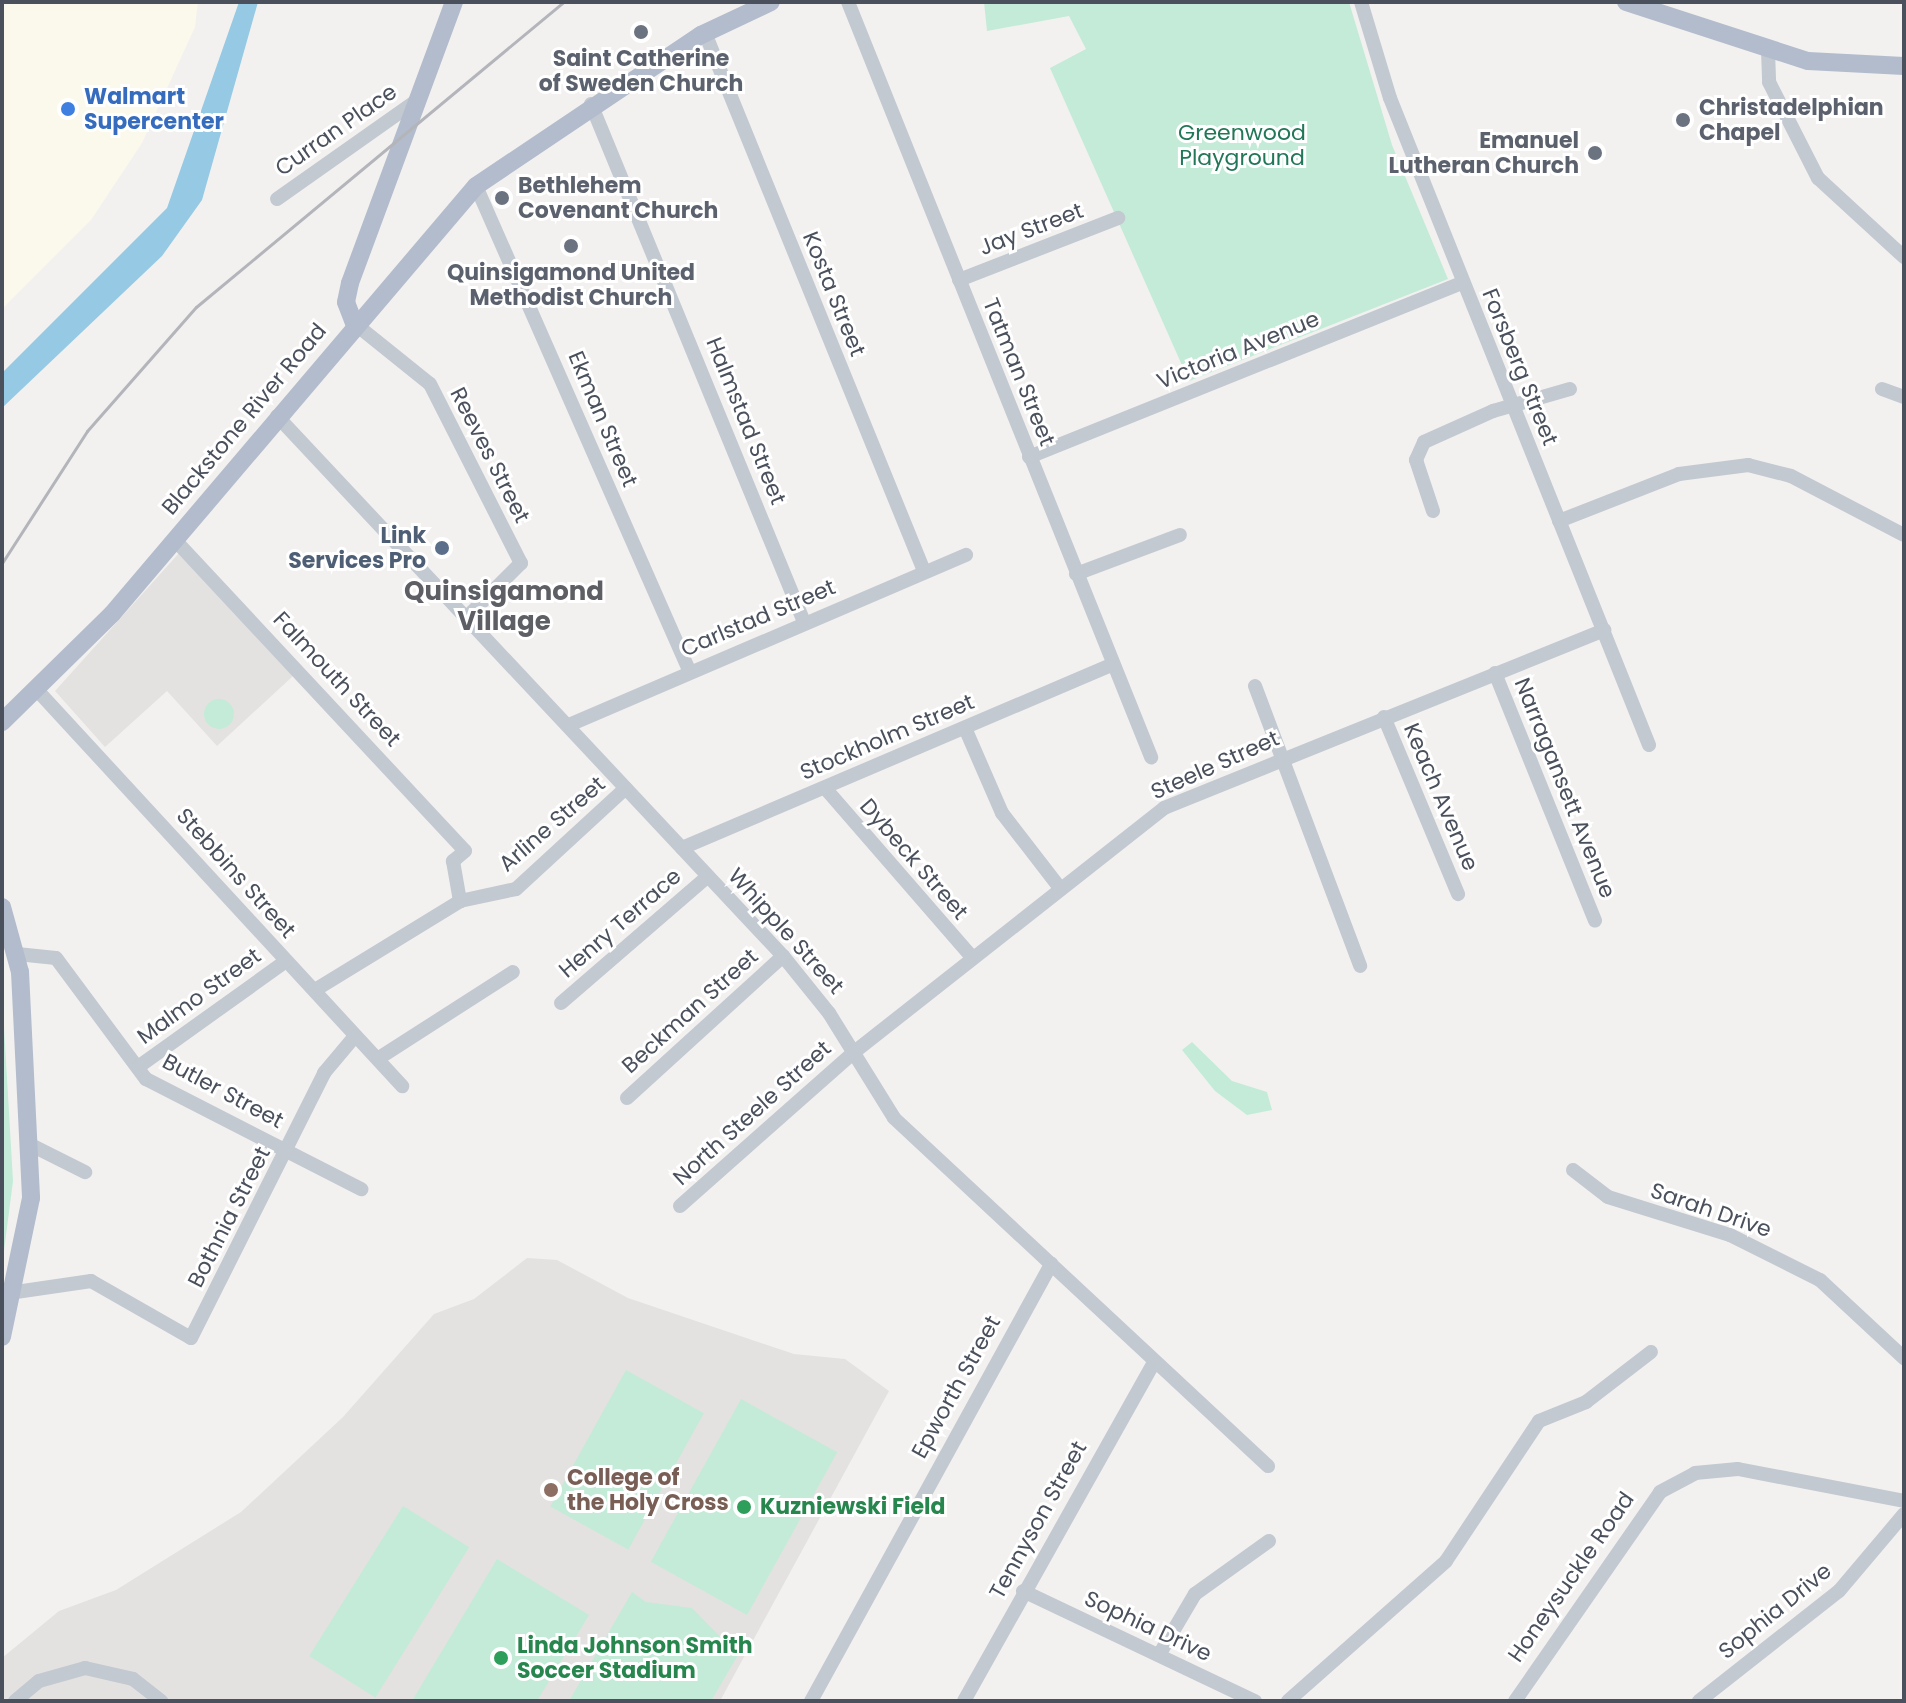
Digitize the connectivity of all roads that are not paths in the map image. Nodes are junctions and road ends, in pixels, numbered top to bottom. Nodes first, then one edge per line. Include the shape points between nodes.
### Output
1 (454, 2) edge
2 (771, 2) edge
3 (848, 2) edge
4 (1361, 2) edge
5 (1626, 2) edge
6 (705, 33) junction
7 (1768, 50) junction
8 (1904, 66) edge
9 (420, 98) junction
10 (591, 104) junction
11 (476, 186) junction
12 (277, 199) dead end
13 (1118, 218) dead end
14 (1904, 257) edge
15 (959, 280) junction
16 (1462, 283) junction
17 (354, 323) junction
18 (1570, 389) dead end
19 (1882, 389) dead end
20 (1904, 397) edge
21 (1514, 407) junction
22 (277, 416) junction
23 (1029, 457) junction
24 (1433, 511) dead end
25 (1559, 521) junction
26 (1180, 535) dead end
27 (1904, 535) edge
28 (175, 540) junction
29 (966, 555) dead end
30 (924, 571) junction
31 (1076, 574) junction
32 (467, 617) junction
33 (804, 622) junction
34 (1604, 630) junction
35 (1109, 666) junction
36 (689, 670) junction
37 (1495, 673) junction
38 (1255, 686) dead end
39 (37, 690) junction
40 (1384, 717) junction
41 (2, 722) edge
42 (569, 725) junction
43 (965, 728) junction
44 (1649, 745) dead end
45 (1151, 757) dead end
46 (1280, 760) junction
47 (626, 788) junction
48 (825, 788) junction
49 (682, 848) junction
50 (708, 876) junction
51 (1060, 888) junction
52 (1458, 894) dead end
53 (460, 901) junction
54 (2, 907) edge
55 (1595, 921) dead end
56 (17, 954) junction
57 (783, 956) junction
58 (972, 957) junction
59 (286, 961) junction
60 (1360, 966) dead end
61 (513, 972) dead end
62 (315, 990) junction
63 (561, 1003) dead end
64 (355, 1036) junction
65 (853, 1053) junction
66 (379, 1058) junction
67 (138, 1067) junction
68 (402, 1086) dead end
69 (627, 1098) dead end
70 (29, 1144) junction
71 (288, 1150) junction
72 (1573, 1170) dead end
73 (85, 1172) dead end
74 (361, 1189) dead end
75 (680, 1206) dead end
76 (1051, 1264) junction
77 (16, 1292) junction
78 (2, 1337) edge
79 (1651, 1352) dead end
80 (1904, 1358) edge
81 (1154, 1362) junction
82 (1268, 1466) dead end
83 (1904, 1501) edge
84 (1904, 1514) edge
85 (1269, 1541) dead end
86 (1023, 1591) junction
87 (1159, 1655) junction
88 (15, 1701) edge
89 (161, 1701) edge
90 (811, 1701) edge
91 (964, 1701) edge
92 (1255, 1701) edge
93 (1288, 1701) edge
94 (1515, 1701) edge
95 (1699, 1701) edge

1 - 9 main road, Blackstone River Road
2 - 6 main road
3 - 15 street, Tatman Street
4 - 16 street, Forsberg Street via 1390,98
5 - 7 main road
6 - 10 main road
6 - 30 street, Kosta Street
7 - 8 main road via 1844,67
7 - 14 street via 1769,82 1818,178
9 - 12 street, Curran Place
9 - 17 main road, Blackstone River Road via 350,283 346,302
10 - 11 main road
10 - 33 street, Halmstad Street
11 - 17 main road
11 - 36 street, Ekman Street
13 - 15 street, Jay Street
15 - 23 street, Tatman Street
16 - 21 street, Forsberg Street
16 - 23 street, Victoria Avenue
17 - 22 main road, Blackstone River Road
17 - 32 street, Reeves Street via 430,384 521,563
18 - 21 street
19 - 20 street
21 - 24 street via 1421,446 1417,464
21 - 25 street, Forsberg Street
22 - 28 main road, Blackstone River Road
22 - 32 street, Whipple Street
23 - 31 street, Tatman Street
25 - 27 street via 1679,474 1748,465 1791,476
25 - 34 street, Forsberg Street
26 - 31 street
28 - 39 main road, Blackstone River Road
28 - 53 street, Falmouth Street via 465,851 453,861
29 - 30 street, Carlstad Street
30 - 33 street, Carlstad Street
31 - 35 street, Tatman Street
32 - 42 street, Whipple Street
33 - 36 street, Carlstad Street
34 - 37 street, Steele Street
34 - 44 street, Forsberg Street
35 - 43 street, Stockholm Street
35 - 45 street, Tatman Street
36 - 42 street, Carlstad Street
37 - 40 street, Steele Street
37 - 55 street, Narragansett Avenue
38 - 46 street
39 - 41 main road, Blackstone River Road
39 - 59 street, Stebbins Street
40 - 46 street, Steele Street
40 - 52 street, Keach Avenue
42 - 47 street, Whipple Street
43 - 48 street, Stockholm Street
43 - 51 street via 1002,813
46 - 51 street, Steele Street via 1164,808
46 - 60 street
47 - 49 street, Whipple Street
47 - 53 street, Arline Street via 516,889
48 - 49 street, Stockholm Street
48 - 58 street, Dybeck Street
49 - 50 street, Whipple Street
50 - 57 street, Whipple Street
50 - 63 street, Henry Terrace
51 - 58 street, Steele Street
53 - 62 street, Arline Street
54 - 56 main road
56 - 67 street, Butler Street via 56,958
56 - 70 main road
57 - 65 street, Whipple Street
57 - 69 street, Beckman Street
58 - 65 street, Steele Street
59 - 62 street, Stebbins Street
59 - 67 street, Malmo Street
61 - 66 street
62 - 64 street, Stebbins Street
64 - 66 street, Stebbins Street
64 - 71 street, Bothnia Street via 324,1073
65 - 75 street, North Steele Street
65 - 76 street, Whipple Street via 894,1118
66 - 68 street, Stebbins Street
67 - 71 street, Butler Street via 161,1088
70 - 73 street
70 - 77 main road via 31,1198
71 - 74 street, Butler Street
71 - 77 street, Bothnia Street via 191,1338 91,1281
72 - 80 street, Sarah Drive via 1608,1197 1730,1235 1820,1280
76 - 81 street, Whipple Street
76 - 90 street, Epworth Street
77 - 78 main road
79 - 93 street via 1586,1402 1539,1421 1446,1561
81 - 82 street, Whipple Street
81 - 86 street, Tennyson Street
83 - 94 street, Honeysuckle Road via 1738,1469 1695,1473 1660,1492 1627,1529
84 - 95 street, Sophia Drive via 1839,1591
85 - 87 street via 1195,1594
86 - 87 street, Sophia Drive
86 - 91 street, Tennyson Street
87 - 92 street, Sophia Drive
88 - 89 street via 39,1681 85,1668 117,1671

